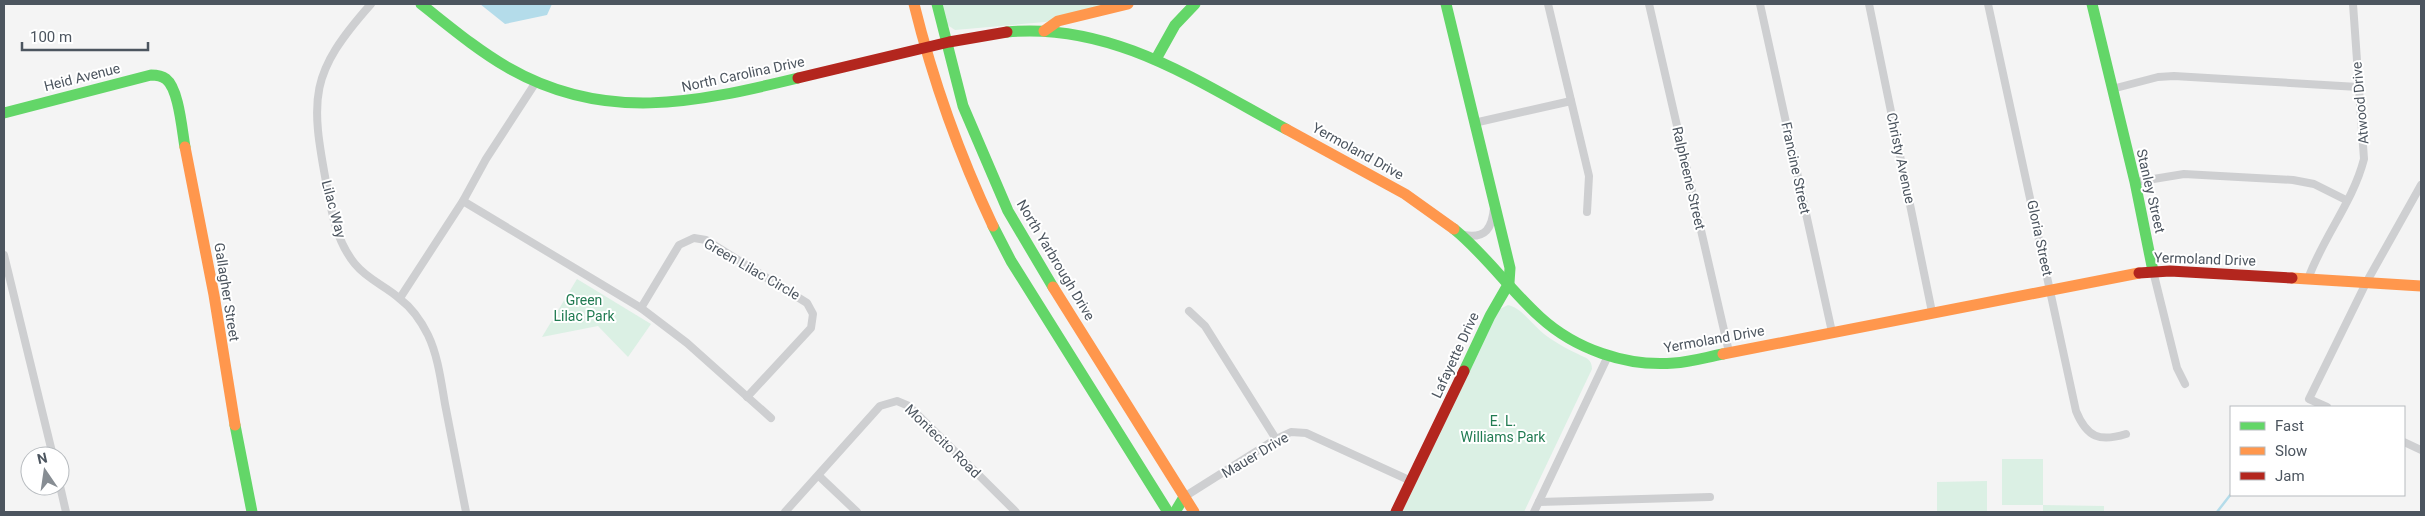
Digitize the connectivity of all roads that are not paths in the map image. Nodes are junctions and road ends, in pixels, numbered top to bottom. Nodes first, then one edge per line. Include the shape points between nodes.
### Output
1 (371, 4) edge
2 (420, 4) edge
3 (914, 4) edge
4 (936, 4) edge
5 (1128, 4) edge
6 (1195, 4) edge
7 (1446, 4) edge
8 (1548, 4) edge
9 (1649, 4) edge
10 (1760, 4) edge
11 (1869, 4) edge
12 (1988, 4) edge
13 (2092, 4) edge
14 (2352, 4) edge
15 (1044, 31) junction
16 (946, 42) junction
17 (923, 47) junction
18 (1156, 58) junction
19 (168, 79) joint
20 (536, 82) junction
21 (2358, 87) junction
22 (2112, 88) junction
23 (1571, 101) junction
24 (4, 113) edge
25 (1474, 123) junction
26 (994, 179) junction
27 (2135, 182) junction
28 (2421, 185) edge
29 (974, 188) junction
30 (2346, 200) junction
31 (463, 202) junction
32 (1494, 206) junction
33 (1587, 212) dead end
34 (1462, 235) junction
35 (4, 255) edge
36 (2153, 271) junction
37 (2308, 279) junction
38 (1509, 283) junction
39 (2366, 283) junction
40 (2421, 286) edge
41 (2052, 290) junction
42 (400, 298) junction
43 (641, 308) junction
44 (1189, 311) dead end
45 (1932, 312) junction
46 (1832, 332) junction
47 (1729, 352) junction
48 (1608, 356) junction
49 (2185, 384) dead end
50 (747, 397) junction
51 (2325, 406) edge
52 (771, 418) dead end
53 (2126, 434) dead end
54 (1276, 439) junction
55 (2405, 442) edge
56 (51, 446) edge
57 (2421, 450) edge
58 (819, 476) junction
59 (1411, 481) junction
60 (62, 496) edge
61 (1184, 497) junction
62 (1710, 497) dead end
63 (1539, 502) junction
64 (66, 512) edge
65 (252, 512) edge
66 (466, 512) edge
67 (786, 512) edge
68 (857, 512) edge
69 (1016, 512) edge
70 (1168, 512) edge
71 (1175, 512) edge
72 (1194, 512) edge
73 (1396, 512) edge
74 (1534, 512) edge

1 - 42 street, Lilac Way via 327,62 317,97 317,130 339,237 363,273
2 - 20 street, North Carolina Drive via 477,50
3 - 17 street
4 - 16 street, North Yarbrough Drive
5 - 15 street via 1058,21
6 - 18 street via 1175,25
7 - 25 street
8 - 23 street
9 - 47 street, Ralpheene Street
10 - 46 street, Francine Street
11 - 45 street, Christy Avenue
12 - 41 street, Gloria Street
13 - 22 street, Stanley Street
14 - 21 street, Atwood Drive
15 - 16 street, North Carolina Drive
15 - 18 street, Yermoland Drive via 1100,39
16 - 17 street, North Carolina Drive
16 - 26 street, North Yarbrough Drive via 964,106
17 - 20 street, North Carolina Drive via 689,103 630,104 593,100
17 - 29 street via 947,122
18 - 34 street, Yermoland Drive via 1405,194
19 - 24 street, Heid Avenue via 152,75
19 - 65 street, Gallagher Street via 174,90 203,234 227,386
20 - 31 street via 486,159
21 - 22 street via 2174,76
21 - 30 street, Atwood Drive via 2364,159 2358,180
22 - 27 street, Stanley Street
23 - 25 street
23 - 33 street via 1589,176
25 - 32 street
26 - 29 street
26 - 61 street, North Yarbrough Drive via 1037,262
27 - 30 street via 2184,174 2293,180 2314,184
27 - 36 street, Stanley Street
28 - 39 street
29 - 70 street via 1010,261
30 - 37 street, Atwood Drive via 2316,255
31 - 42 street
31 - 43 street
32 - 34 street via 1492,225 1485,232 1472,237
32 - 38 street via 1510,268
34 - 38 street, Yermoland Drive
35 - 56 street
36 - 37 street, Yermoland Drive
36 - 41 street, Yermoland Drive
36 - 49 street, Stanley Street via 2177,368
37 - 39 street, Yermoland Drive
38 - 48 street, Yermoland Drive via 1540,317 1562,335
38 - 59 street, Lafayette Drive
39 - 40 street, Yermoland Drive
39 - 51 street via 2309,399
41 - 45 street, Yermoland Drive
41 - 53 street, Gloria Street via 2072,398 2080,420 2101,439
42 - 66 street, Lilac Way via 419,319 434,353
43 - 50 street via 687,343
43 - 50 street, Green Lilac Circle via 679,245 694,238 706,240 808,302 813,314 811,328
44 - 54 street via 1205,326
45 - 46 street, Yermoland Drive
46 - 47 street, Yermoland Drive
47 - 48 street, Yermoland Drive via 1674,363 1635,362
48 - 63 street
50 - 52 street
54 - 59 street, Mauer Drive via 1291,432 1306,433
54 - 61 street, Mauer Drive
55 - 57 street
58 - 67 street, Montecito Road
58 - 68 street
58 - 69 street, Montecito Road via 880,406 897,401 909,406
59 - 73 street, Lafayette Drive
60 - 64 street
61 - 71 street
61 - 72 street, North Yarbrough Drive
62 - 63 street
63 - 74 street

